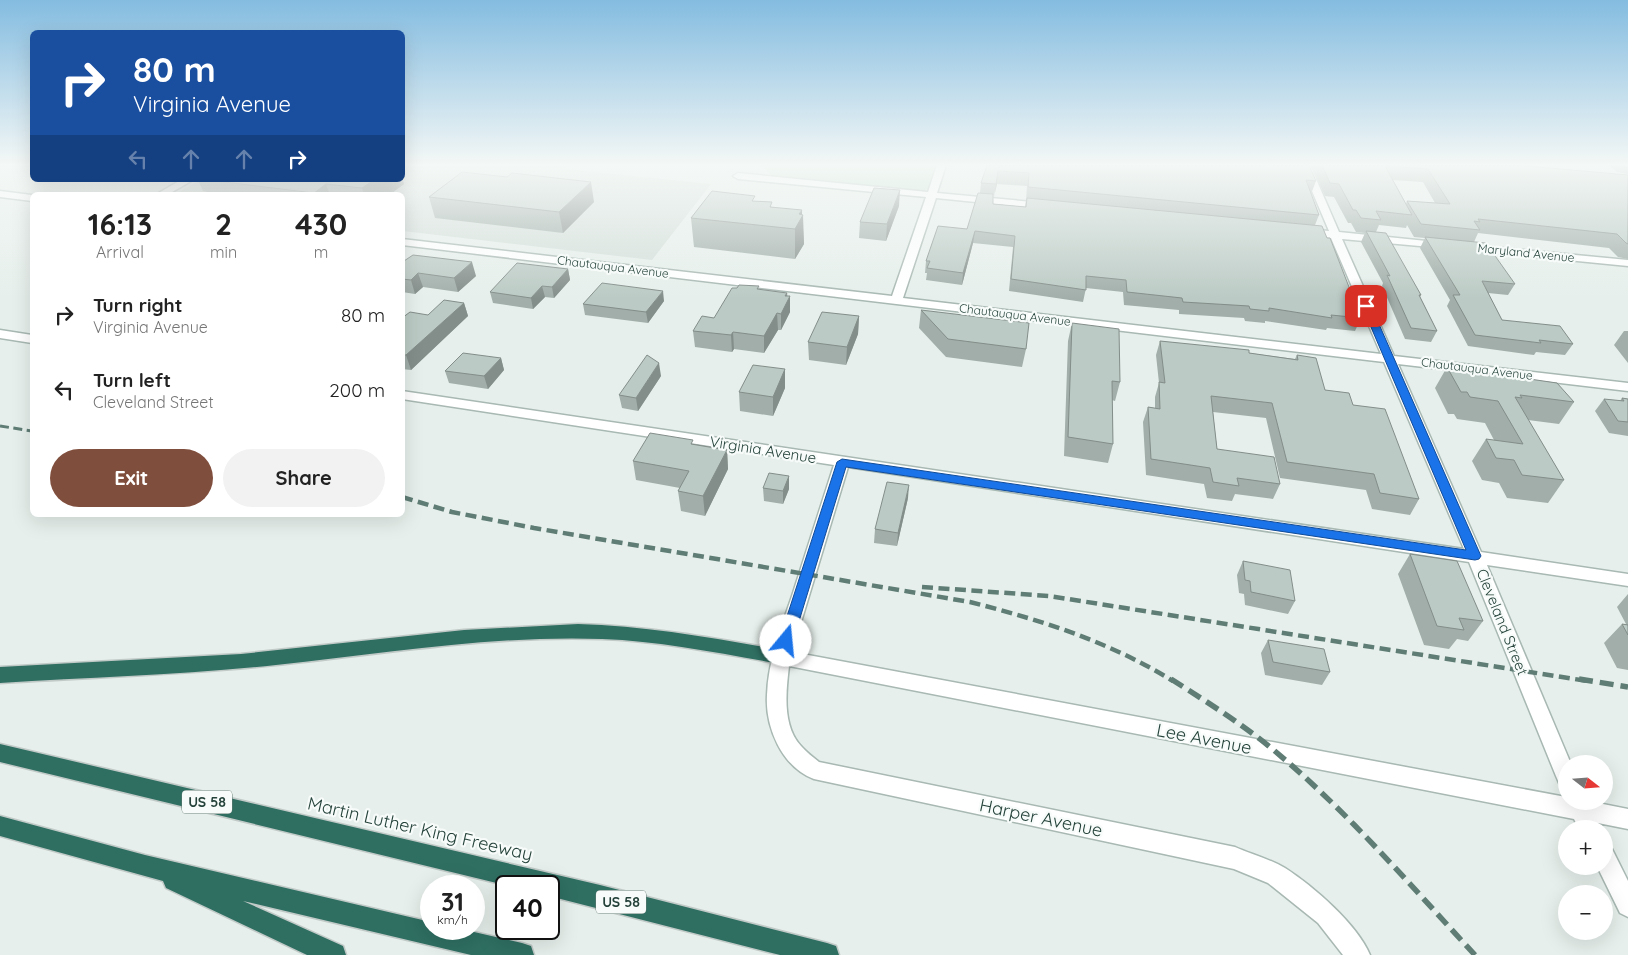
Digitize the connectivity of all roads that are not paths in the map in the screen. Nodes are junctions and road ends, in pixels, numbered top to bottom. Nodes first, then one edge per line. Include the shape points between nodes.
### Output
1 (927, 210) edge
2 (1324, 210) edge
3 (1296, 230) edge
4 (1335, 234) junction
5 (405, 242) edge
6 (1628, 263) edge
7 (896, 301) junction
8 (0, 334) edge
9 (30, 339) edge
10 (1389, 359) junction
11 (1628, 388) edge
12 (405, 395) edge
13 (842, 462) junction
14 (1475, 556) junction
15 (1628, 580) edge
16 (781, 657) junction
17 (0, 675) edge
18 (0, 753) edge
19 (1558, 757) edge
20 (1582, 814) edge
21 (1628, 819) edge
22 (0, 826) edge
23 (145, 866) junction
24 (1613, 875) edge
25 (1628, 905) edge
26 (520, 954) edge
27 (334, 955) edge
28 (828, 955) edge
29 (1358, 955) edge

1 - 7 street
2 - 4 street, Cleveland Street
3 - 4 street, Maryland Avenue
4 - 6 street, Maryland Avenue
4 - 10 street, Cleveland Street
5 - 7 street, Chautauqua Avenue
7 - 10 street, Chautauqua Avenue
8 - 9 street
10 - 11 street, Chautauqua Avenue
10 - 14 street, Cleveland Street
12 - 13 street, Virginia Avenue
13 - 14 street, Virginia Avenue
13 - 16 street, Harper Avenue
14 - 15 street, Virginia Avenue
14 - 19 street, Cleveland Street
16 - 17 highway via 633,633 578,631 505,634 273,658
16 - 20 street, Lee Avenue
16 - 29 street, Harper Avenue via 776,696 781,730 793,752 814,770 1235,858 1276,875 1326,916
18 - 28 highway, Martin Luther King Freeway / US 58
20 - 21 street, Lee Avenue
22 - 23 highway
23 - 26 highway
23 - 27 highway
24 - 25 street

